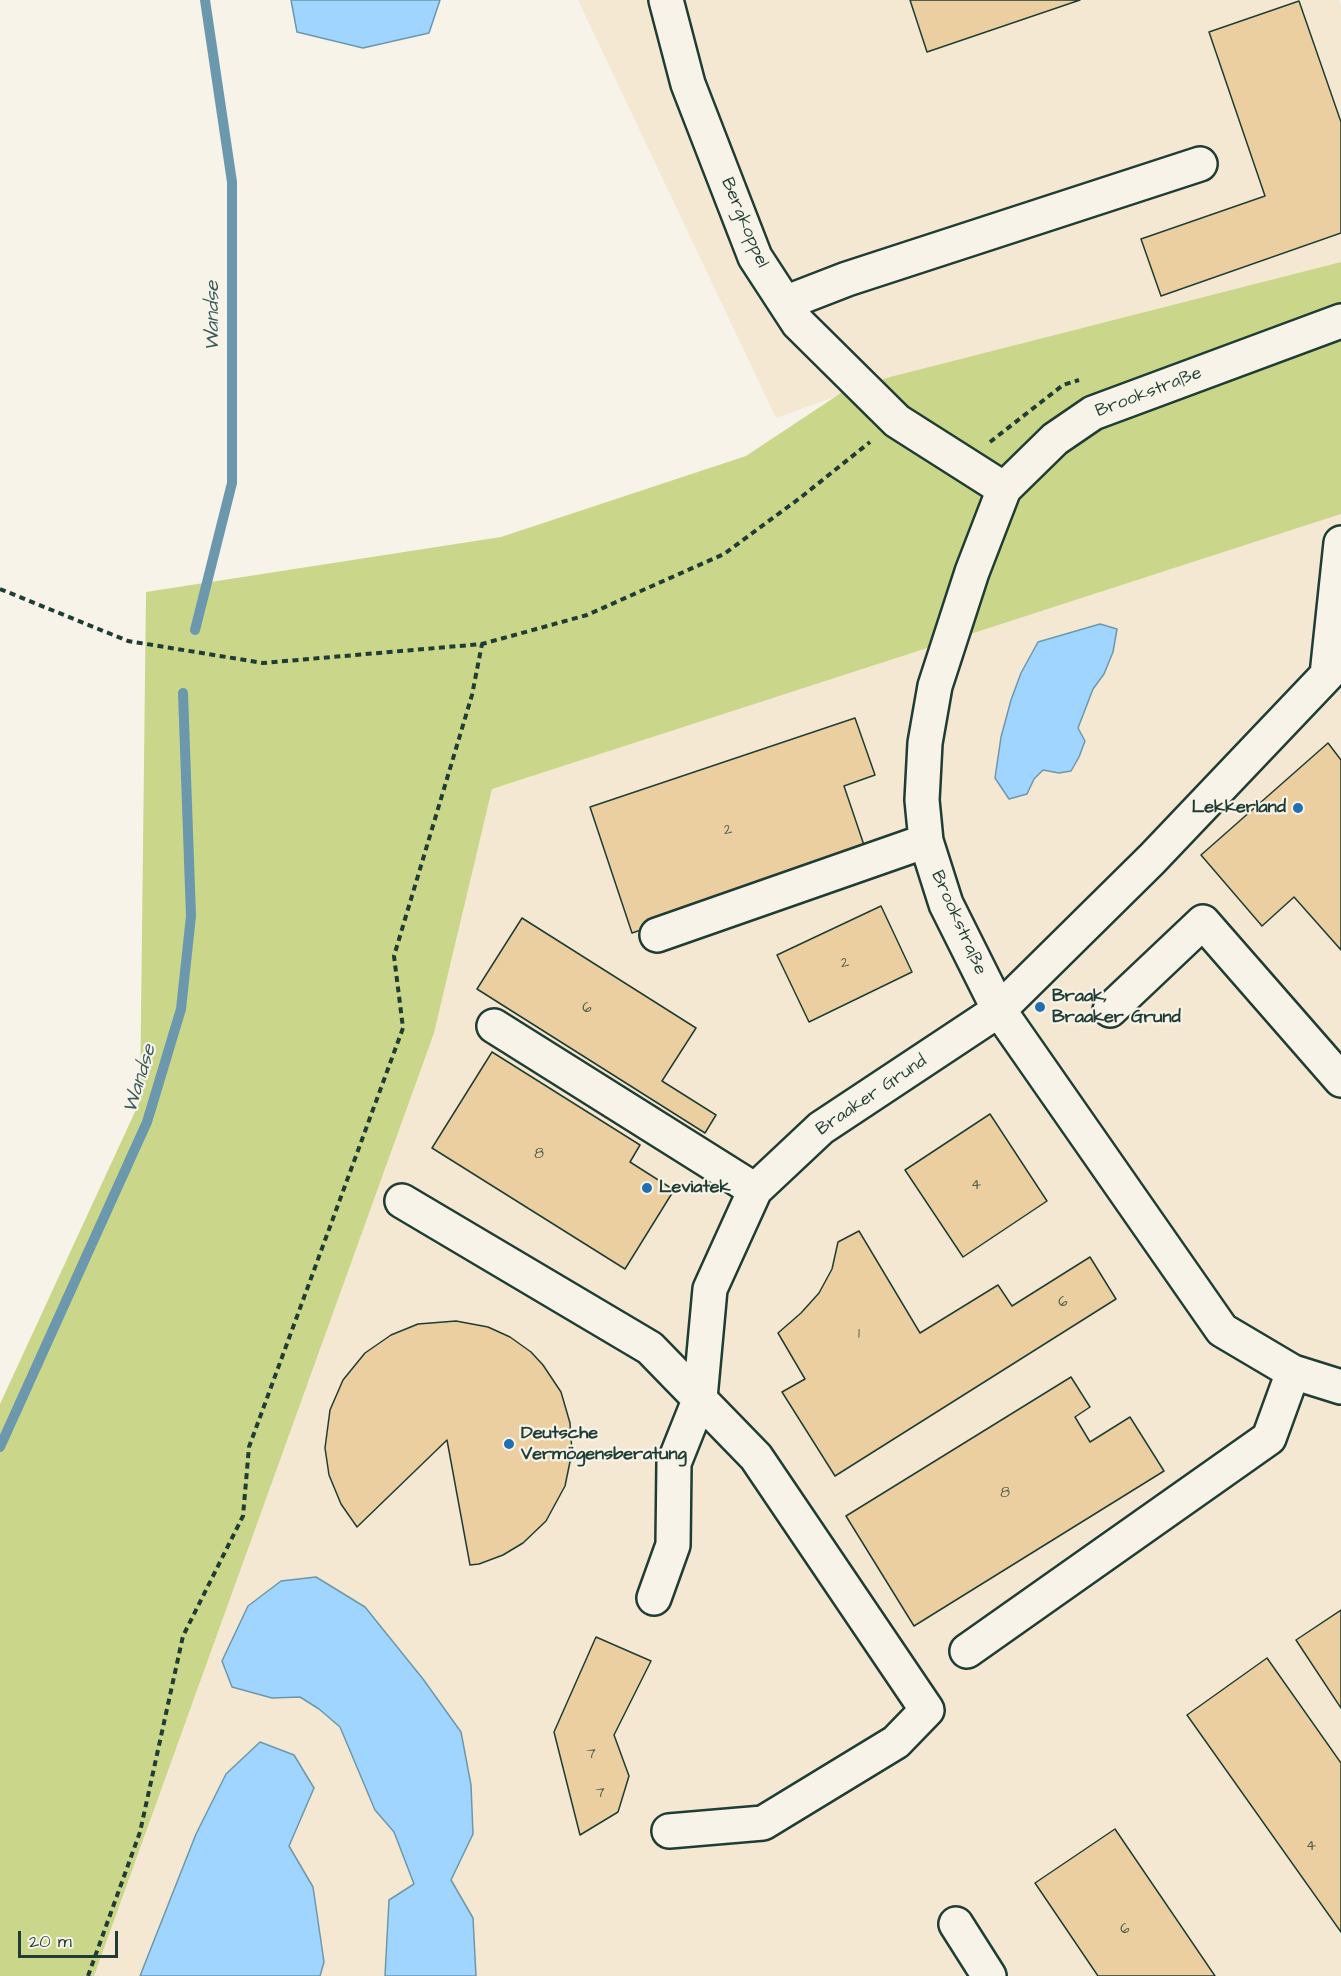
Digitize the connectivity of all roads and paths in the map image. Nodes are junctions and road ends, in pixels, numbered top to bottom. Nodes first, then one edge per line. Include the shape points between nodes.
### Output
1 (666, 0) edge
2 (1200, 164) dead end
3 (785, 303) junction
4 (1341, 321) edge
5 (897, 421) junction
6 (1004, 489) junction
7 (1341, 543) edge
8 (0, 589) edge
9 (482, 644) junction
10 (926, 841) junction
11 (657, 935) dead end
12 (999, 1010) junction
13 (1110, 1010) dead end
14 (494, 1026) dead end
15 (1341, 1080) edge
16 (754, 1190) junction
17 (402, 1201) dead end
18 (1293, 1372) junction
19 (1341, 1387) edge
20 (700, 1398) junction
21 (654, 1598) dead end
22 (967, 1651) dead end
23 (669, 1831) dead end
24 (956, 1924) dead end
25 (88, 1976) edge
26 (989, 1976) edge

1 - 3 street, Bergkoppel via 688,84 755,257
2 - 3 street via 847,279
3 - 5 street, Bergkoppel via 798,323
4 - 6 street, Brookstraße via 1094,413 1055,439
5 - 6 street, Bergkoppel
5 - 9 path via 724,554 587,615
6 - 10 street, Brookstraße via 935,686 925,743 922,800
7 - 12 street, Braaker Grund via 1327,675 1152,859
8 - 9 path via 128,641 263,663
9 - 25 path via 472,695 394,956 403,1028 249,1446 243,1516 183,1636 140,1832
10 - 11 street
10 - 12 street, Brookstraße via 946,904
12 - 16 street, Braaker Grund via 821,1128
12 - 18 street, Brookstraße via 1222,1330
13 - 15 street via 1203,922
14 - 16 street
16 - 20 street, Braaker Grund via 710,1289
17 - 20 street via 650,1348
18 - 19 street, Brookstraße
18 - 22 street via 1269,1438
20 - 21 street, Braaker Grund via 674,1463 673,1545
20 - 23 street via 756,1457 927,1710 896,1742 763,1822
24 - 26 street

